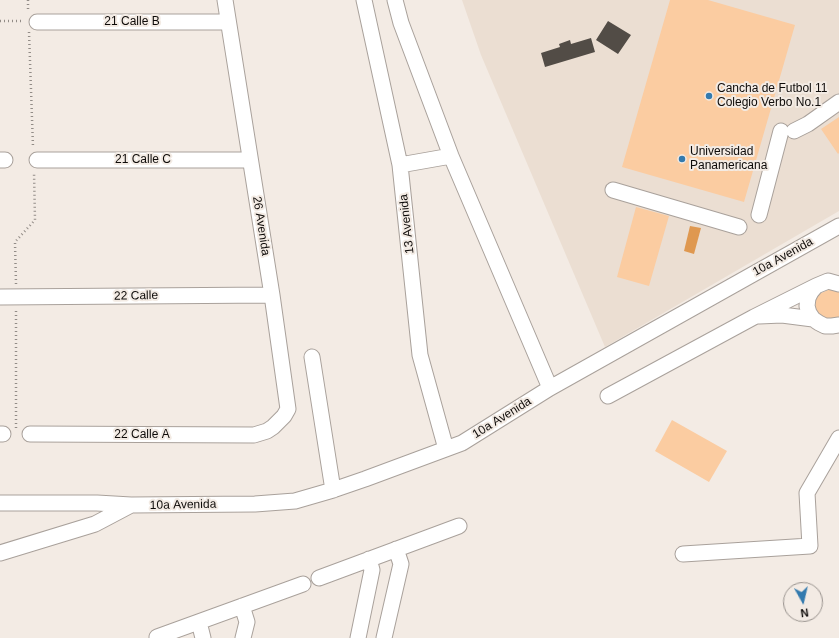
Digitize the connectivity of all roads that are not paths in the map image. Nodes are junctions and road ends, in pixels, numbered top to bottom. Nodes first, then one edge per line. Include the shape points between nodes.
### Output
1 (224, 0) edge
2 (364, 0) edge
3 (395, 0) edge
4 (33, 22) road end
5 (228, 22) junction
6 (839, 102) edge
7 (451, 156) junction
8 (34, 160) road end
9 (250, 160) junction
10 (400, 165) junction
11 (613, 190) dead end
12 (760, 215) dead end
13 (839, 226) edge
14 (739, 227) dead end
15 (839, 272) edge
16 (839, 284) edge
17 (818, 285) junction
18 (272, 295) junction
19 (0, 297) edge
20 (754, 316) junction
21 (826, 323) edge
22 (839, 335) edge
23 (312, 357) dead end
24 (550, 388) junction
25 (608, 396) dead end
26 (12, 434) edge
27 (254, 435) joint
28 (839, 438) edge
29 (446, 449) junction
30 (333, 490) junction
31 (0, 503) edge
32 (130, 505) junction
33 (459, 526) dead end
34 (396, 549) junction
35 (0, 553) edge
36 (683, 554) dead end
37 (369, 559) junction
38 (319, 578) dead end
39 (303, 584) dead end
40 (242, 606) junction
41 (199, 622) junction
42 (157, 637) edge
43 (203, 638) edge
44 (244, 638) edge
45 (358, 638) edge
46 (384, 638) edge

1 - 5 street, 26 Avenida
2 - 10 street, 13 Avenida
3 - 7 street via 400,24
4 - 5 street, 21 Calle B
5 - 9 street, 26 Avenida
6 - 12 street via 808,124 788,131
7 - 10 street
7 - 24 street
8 - 9 street, 21 Calle C
9 - 18 street, 26 Avenida
10 - 29 street, 13 Avenida via 420,355
11 - 14 street
13 - 24 street, 10a Avenida
15 - 17 street
16 - 17 street via 828,281
17 - 20 street
17 - 21 street via 811,292 807,306 809,313
18 - 19 street, 22 Calle
18 - 27 street, 26 Avenida via 288,408 273,428
20 - 21 street via 782,316
20 - 25 street
21 - 22 street
23 - 30 street
24 - 29 street, 10a Avenida via 462,443
26 - 27 street, 22 Calle A
28 - 36 street via 807,494 810,546
29 - 30 street, 10a Avenida
30 - 32 street, 10a Avenida via 295,500 255,504
31 - 32 street, 10a Avenida
32 - 35 street, 10a Avenida via 95,524
33 - 34 street
34 - 37 street
34 - 46 street via 401,564
37 - 38 street
37 - 45 street via 372,570
39 - 40 street
40 - 41 street
40 - 44 street via 247,622
41 - 42 street
41 - 43 street

